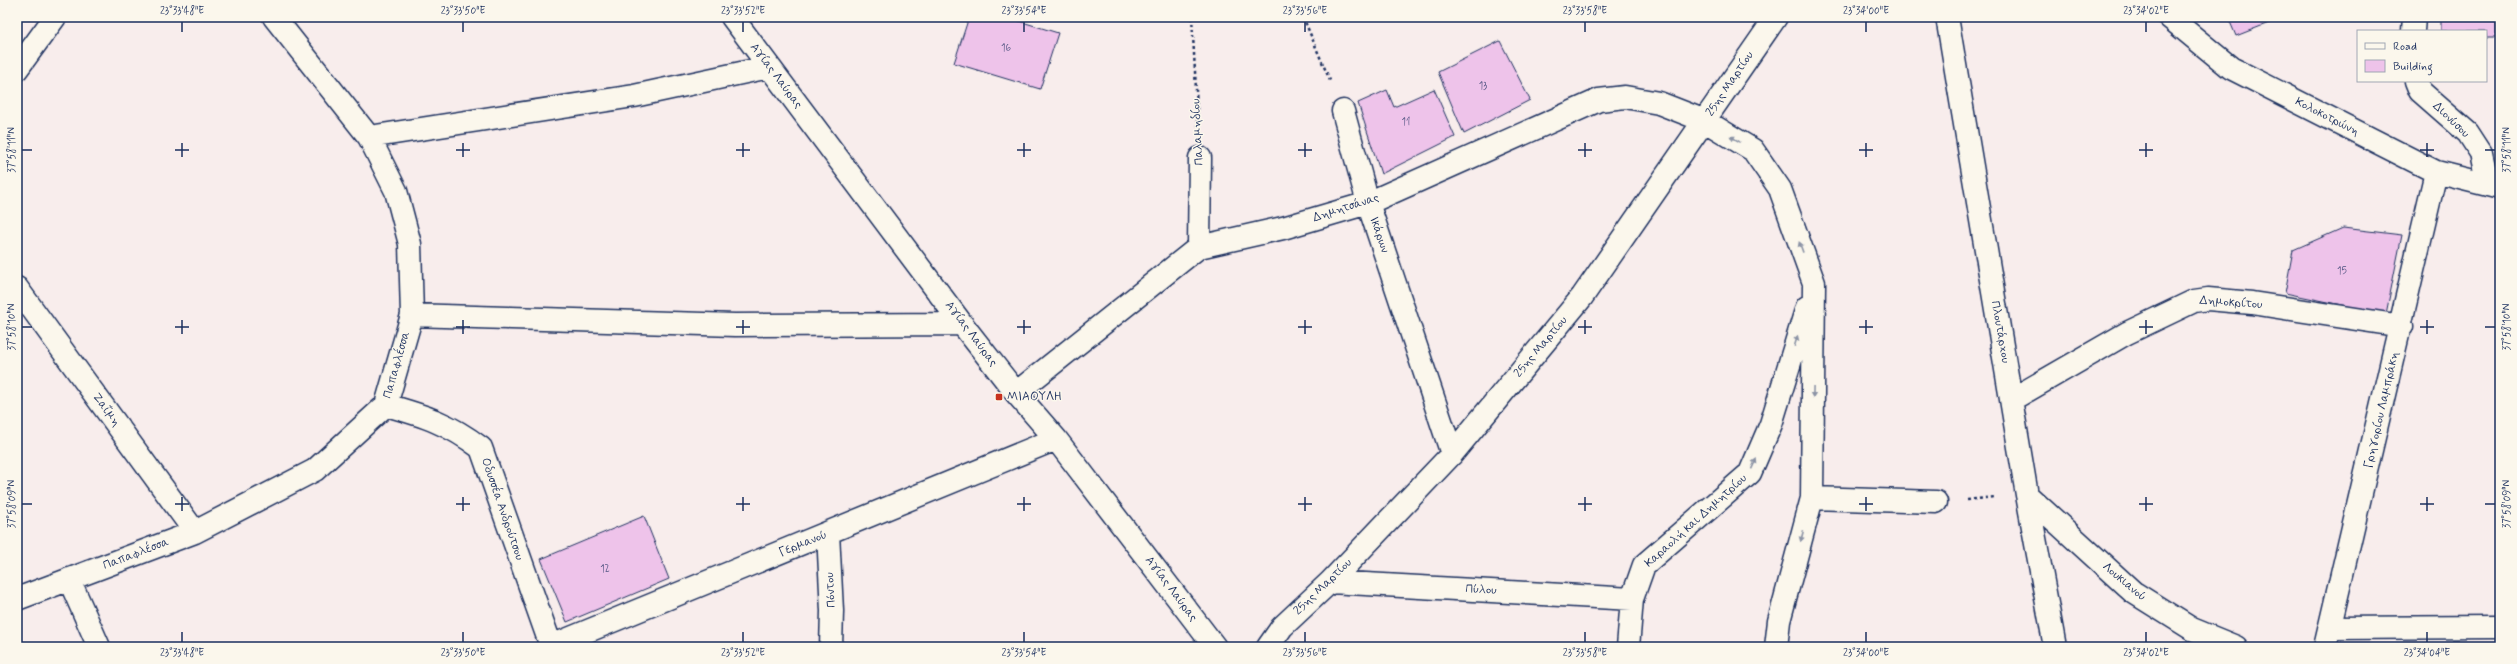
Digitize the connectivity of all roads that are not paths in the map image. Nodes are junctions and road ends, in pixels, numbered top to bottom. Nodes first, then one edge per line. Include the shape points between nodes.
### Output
1 (56, 17) edge
2 (274, 17) edge
3 (732, 17) edge
4 (1776, 17) edge
5 (1946, 17) edge
6 (2169, 17) edge
7 (2414, 17) edge
8 (2413, 30) edge
9 (769, 67) junction
10 (17, 69) edge
11 (2416, 82) edge
12 (1343, 111) road end
13 (1705, 121) junction
14 (369, 137) junction
15 (1200, 158) road end
16 (2436, 172) junction
17 (2494, 187) edge
18 (1368, 203) junction
19 (1199, 247) junction
20 (1814, 283) junction
21 (17, 288) edge
22 (412, 315) junction
23 (962, 324) junction
24 (2402, 326) junction
25 (1016, 393) junction
26 (2011, 400) junction
27 (386, 405) junction
28 (1056, 439) junction
29 (1452, 454) junction
30 (2027, 494) junction
31 (1812, 498) junction
32 (1936, 502) road end
33 (194, 532) junction
34 (828, 534) junction
35 (69, 579) junction
36 (1330, 582) junction
37 (17, 599) edge
38 (1632, 599) junction
39 (2500, 627) edge
40 (2328, 637) edge
41 (100, 647) edge
42 (550, 647) edge
43 (831, 647) edge
44 (1215, 647) edge
45 (1268, 647) edge
46 (1628, 647) edge
47 (1776, 647) edge
48 (2055, 647) edge
49 (2236, 647) edge

1 - 10 street
2 - 14 street, Παπαφλέσσα
3 - 9 street, Αγίας Λαύρας
4 - 13 street, 25ης Μαρτίου
5 - 26 street, Πλουτάρχου
6 - 16 street, Κολοκοτρώνη via 2231,68
7 - 8 street
9 - 14 street via 634,96
9 - 23 street, Αγίας Λαύρας
11 - 17 street, Διονύσου via 2420,91 2468,133 2481,152
12 - 18 street, Ικάρων
13 - 18 street, Δημητσάνας via 1659,103 1625,97 1599,100
20 -> 13 street via 1780,189 1753,150
13 - 29 street, 25ης Μαρτίου via 1582,297
14 - 22 street, Παπαφλέσσα via 396,192 410,244
15 - 19 street, Παλαμηδίου
16 - 17 street, Κολοκοτρώνη
16 - 24 street, Γρηγορίου Λαμπράκη
18 - 19 street, Δημητσάνας via 1282,228
18 - 29 street, Ικάρων
19 - 25 street, Δημητσάνας
20 -> 31 street
38 -> 20 street, Καραολή και Δημητρίου via 1644,565 1750,474 1771,424
21 - 33 street, Ζαΐμη
22 - 23 street via 736,325
22 - 27 street, Παπαφλέσσα
23 - 25 street, Αγίας Λαύρας
24 - 26 street, Δημοκρίτου via 2252,303 2208,299 2194,301 2127,333
24 - 40 street, Γρηγορίου Λαμπράκη
25 - 28 street, Αγίας Λαύρας
26 - 30 street, Πλουτάρχου
27 - 33 street, Παπαφλέσσα via 315,470
27 - 42 street, Οδυσσέα Ανδρούτσου via 432,419 457,430 481,448
28 - 34 street, Γερμανού
28 - 44 street, Αγίας Λαύρας
29 - 36 street, 25ης Μαρτίου
30 - 48 street, Πλουτάρχου
30 - 49 street, Λουκιανού via 2133,592 2192,629
31 - 32 street
31 -> 47 street via 1779,621
33 - 35 street, Παπαφλέσσα
34 - 42 street, Γερμανού
34 - 43 street, Πόντου
35 - 37 street, Παπαφλέσσα
35 - 41 street
36 - 38 street, Πύλου
36 - 45 street, 25ης Μαρτίου via 1282,627
38 - 46 street, Καραολή και Δημητρίου
39 - 40 street

